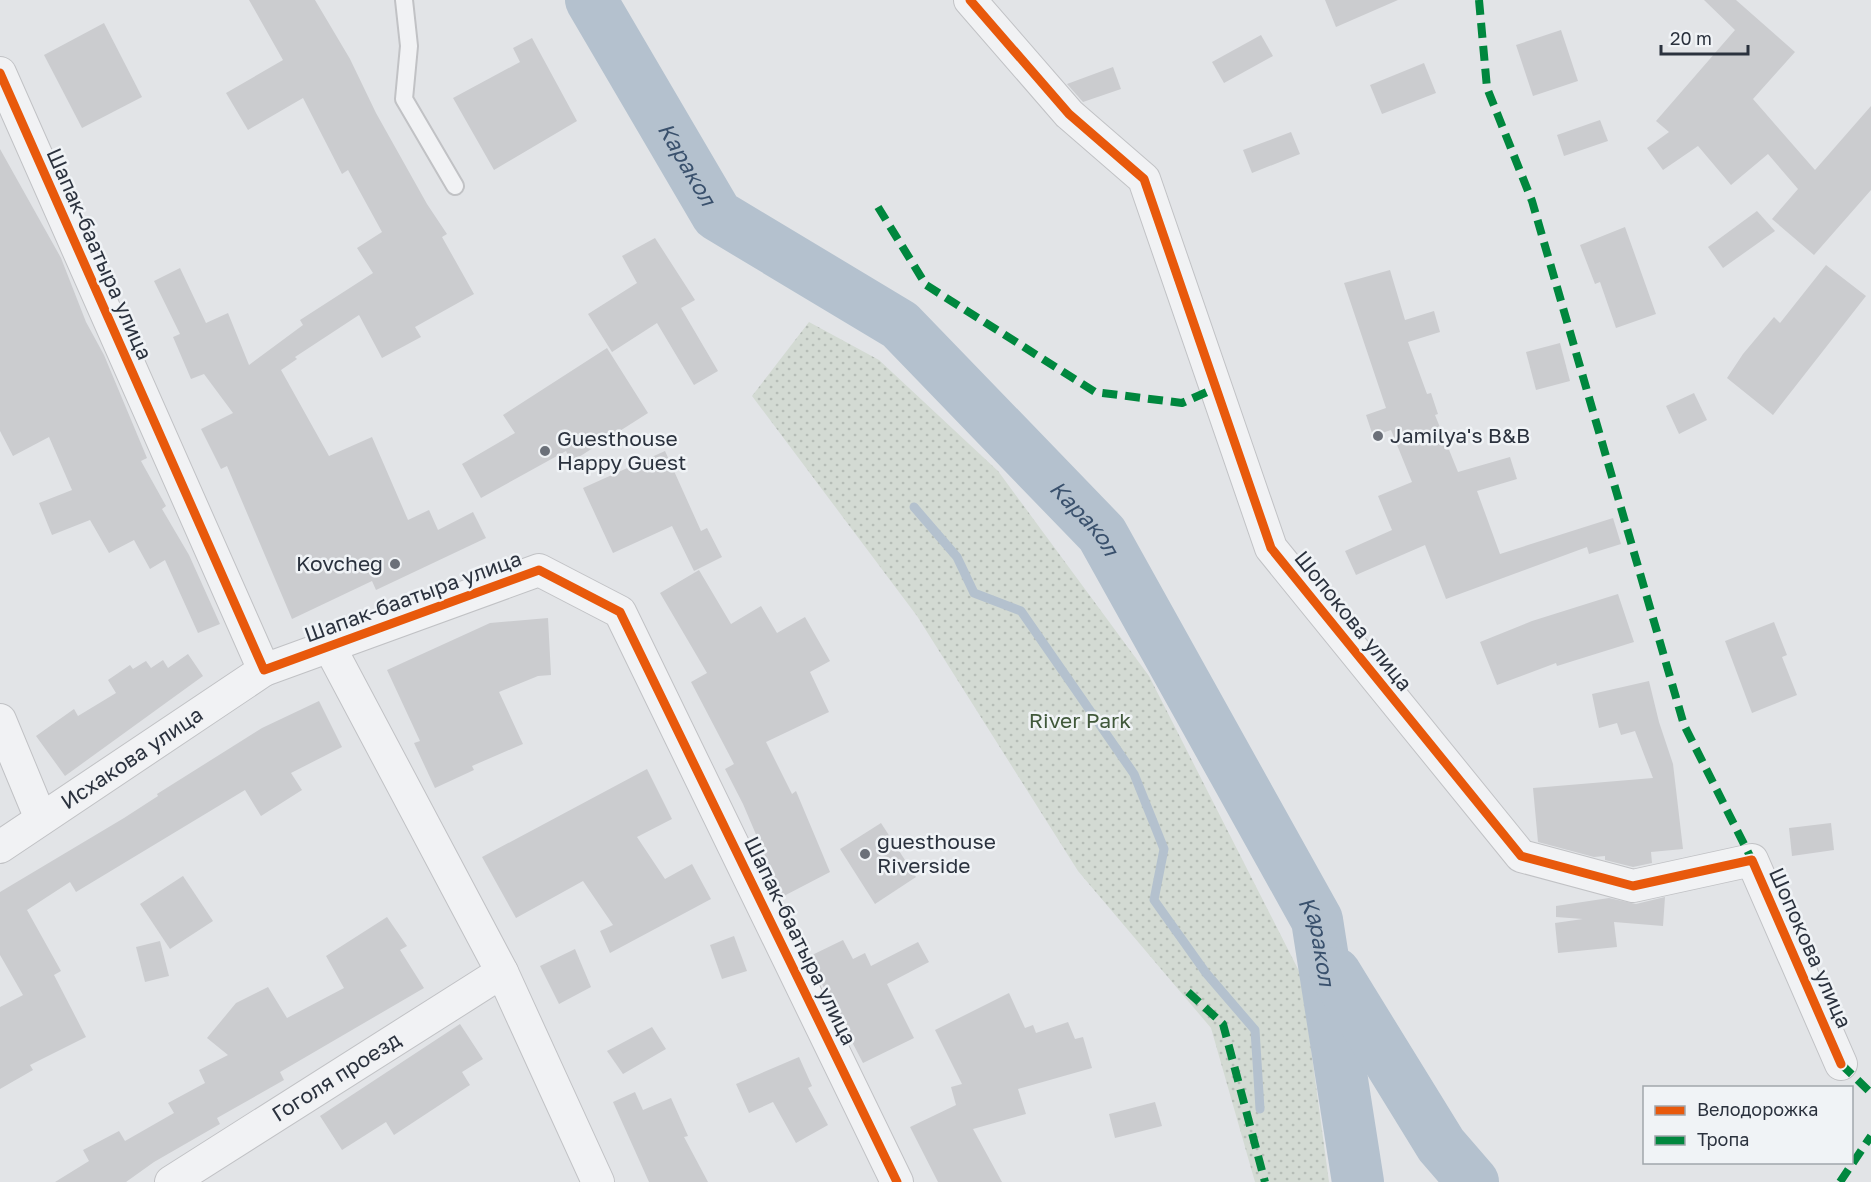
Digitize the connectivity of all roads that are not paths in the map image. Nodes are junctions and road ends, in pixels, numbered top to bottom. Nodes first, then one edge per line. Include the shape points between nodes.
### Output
1 (404, 0) edge
2 (970, 0) edge
3 (0, 74) edge
4 (455, 186) dead end
5 (329, 646) junction
6 (264, 670) junction
7 (0, 720) edge
8 (41, 819) junction
9 (0, 846) edge
10 (502, 972) junction
11 (1841, 1064) dead end
12 (171, 1182) edge
13 (598, 1182) edge
14 (897, 1182) edge

1 - 4 lane via 409,46 404,99
2 - 11 street, Шопокова улица via 1069,114 1144,179 1271,548 1521,856 1633,886 1752,860
3 - 6 street, Шапак-баатыра улица
5 - 6 street, Шапак-баатыра улица
5 - 10 street, Шапак-баатыра улица
5 - 14 street, Шапак-баатыра улица via 539,570 620,612
6 - 8 street, Исхакова улица
7 - 8 street
8 - 9 street, Исхакова улица
10 - 12 street, Гоголя проезд
10 - 13 street, Шапак-баатыра улица

